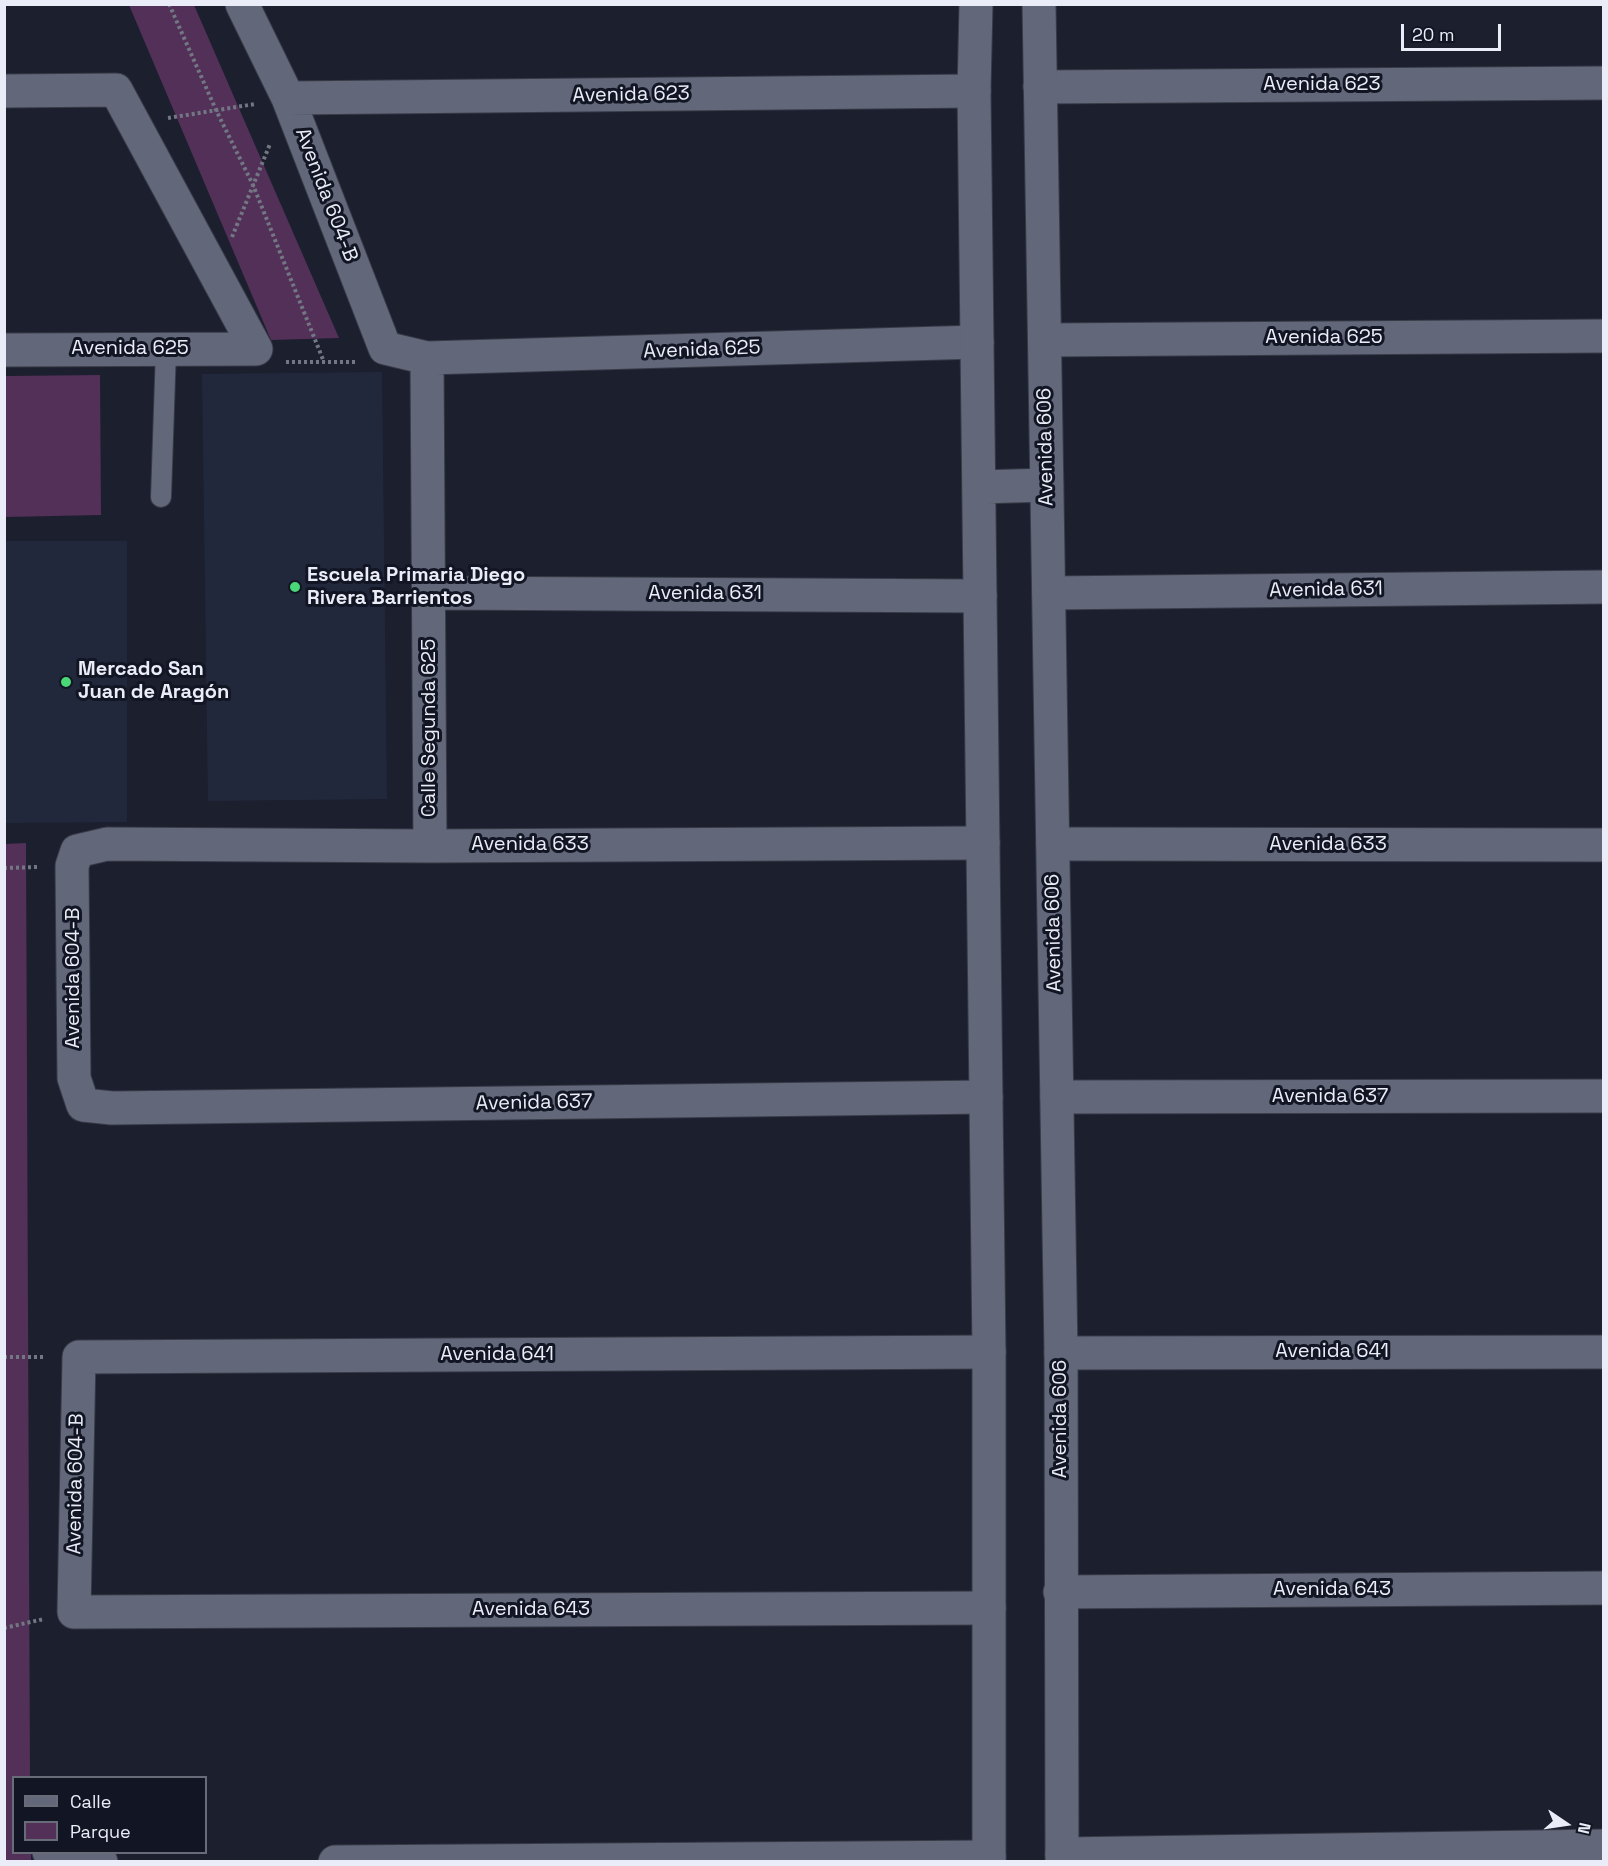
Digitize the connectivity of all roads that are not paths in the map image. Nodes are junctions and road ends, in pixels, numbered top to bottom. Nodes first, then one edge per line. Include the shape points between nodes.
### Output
1 (242, 4) edge
2 (976, 4) edge
3 (1039, 4) edge
4 (1604, 83) edge
5 (1040, 87) junction
6 (4, 91) edge
7 (974, 91) junction
8 (288, 99) junction
9 (1604, 336) edge
10 (1045, 340) junction
11 (977, 342) junction
12 (166, 349) junction
13 (4, 350) edge
14 (427, 358) junction
15 (1047, 485) junction
16 (979, 486) junction
17 (161, 496) dead end
18 (1604, 586) edge
19 (430, 593) junction
20 (1048, 593) junction
21 (980, 596) junction
22 (983, 843) junction
23 (1053, 844) junction
24 (1604, 845) edge
25 (430, 846) junction
26 (77, 851) joint
27 (986, 1096) junction
28 (1604, 1096) edge
29 (1057, 1097) junction
30 (83, 1105) joint
31 (989, 1352) junction
32 (1604, 1352) edge
33 (1061, 1353) junction
34 (79, 1357) joint
35 (1604, 1588) edge
36 (1060, 1593) junction
37 (989, 1608) junction
38 (74, 1612) joint
39 (1604, 1846) edge
40 (60, 1854) edge
41 (1062, 1858) edge
42 (989, 1859) edge
43 (102, 1862) edge
44 (335, 1862) edge

1 - 8 street, Avenida 604-B
2 - 7 street
3 - 5 street, Avenida 606
4 - 5 street, Avenida 623
5 - 10 street, Avenida 606
6 - 12 street, Avenida 625 via 116,90 256,349
7 - 8 street, Avenida 623
7 - 11 street
8 - 14 street, Avenida 604-B via 385,348
9 - 10 street, Avenida 625
10 - 15 street, Avenida 606
11 - 14 street, Avenida 625
11 - 16 street
12 - 13 street, Avenida 625
12 - 17 lane
14 - 19 street, Calle Segunda 625
15 - 16 street
15 - 20 street, Avenida 606
16 - 21 street
18 - 20 street, Avenida 631
19 - 21 street, Avenida 631
19 - 25 street, Calle Segunda 625
20 - 23 street, Avenida 606
21 - 22 street
22 - 25 street, Avenida 633
22 - 27 street
23 - 24 street, Avenida 633
23 - 29 street, Avenida 606
25 - 26 street, Avenida 633 via 106,844
26 - 30 street, Avenida 604-B via 72,866 74,1078
27 - 30 street, Avenida 637 via 112,1108
27 - 31 street
28 - 29 street, Avenida 637
29 - 33 street, Avenida 606
31 - 34 street, Avenida 641
31 - 37 street
32 - 33 street, Avenida 641
33 - 36 street, Avenida 606
34 - 38 street, Avenida 604-B
35 - 36 street, Avenida 643
36 - 41 street, Avenida 606
37 - 38 street, Avenida 643
37 - 42 street
39 - 41 street
40 - 43 street
42 - 44 street

